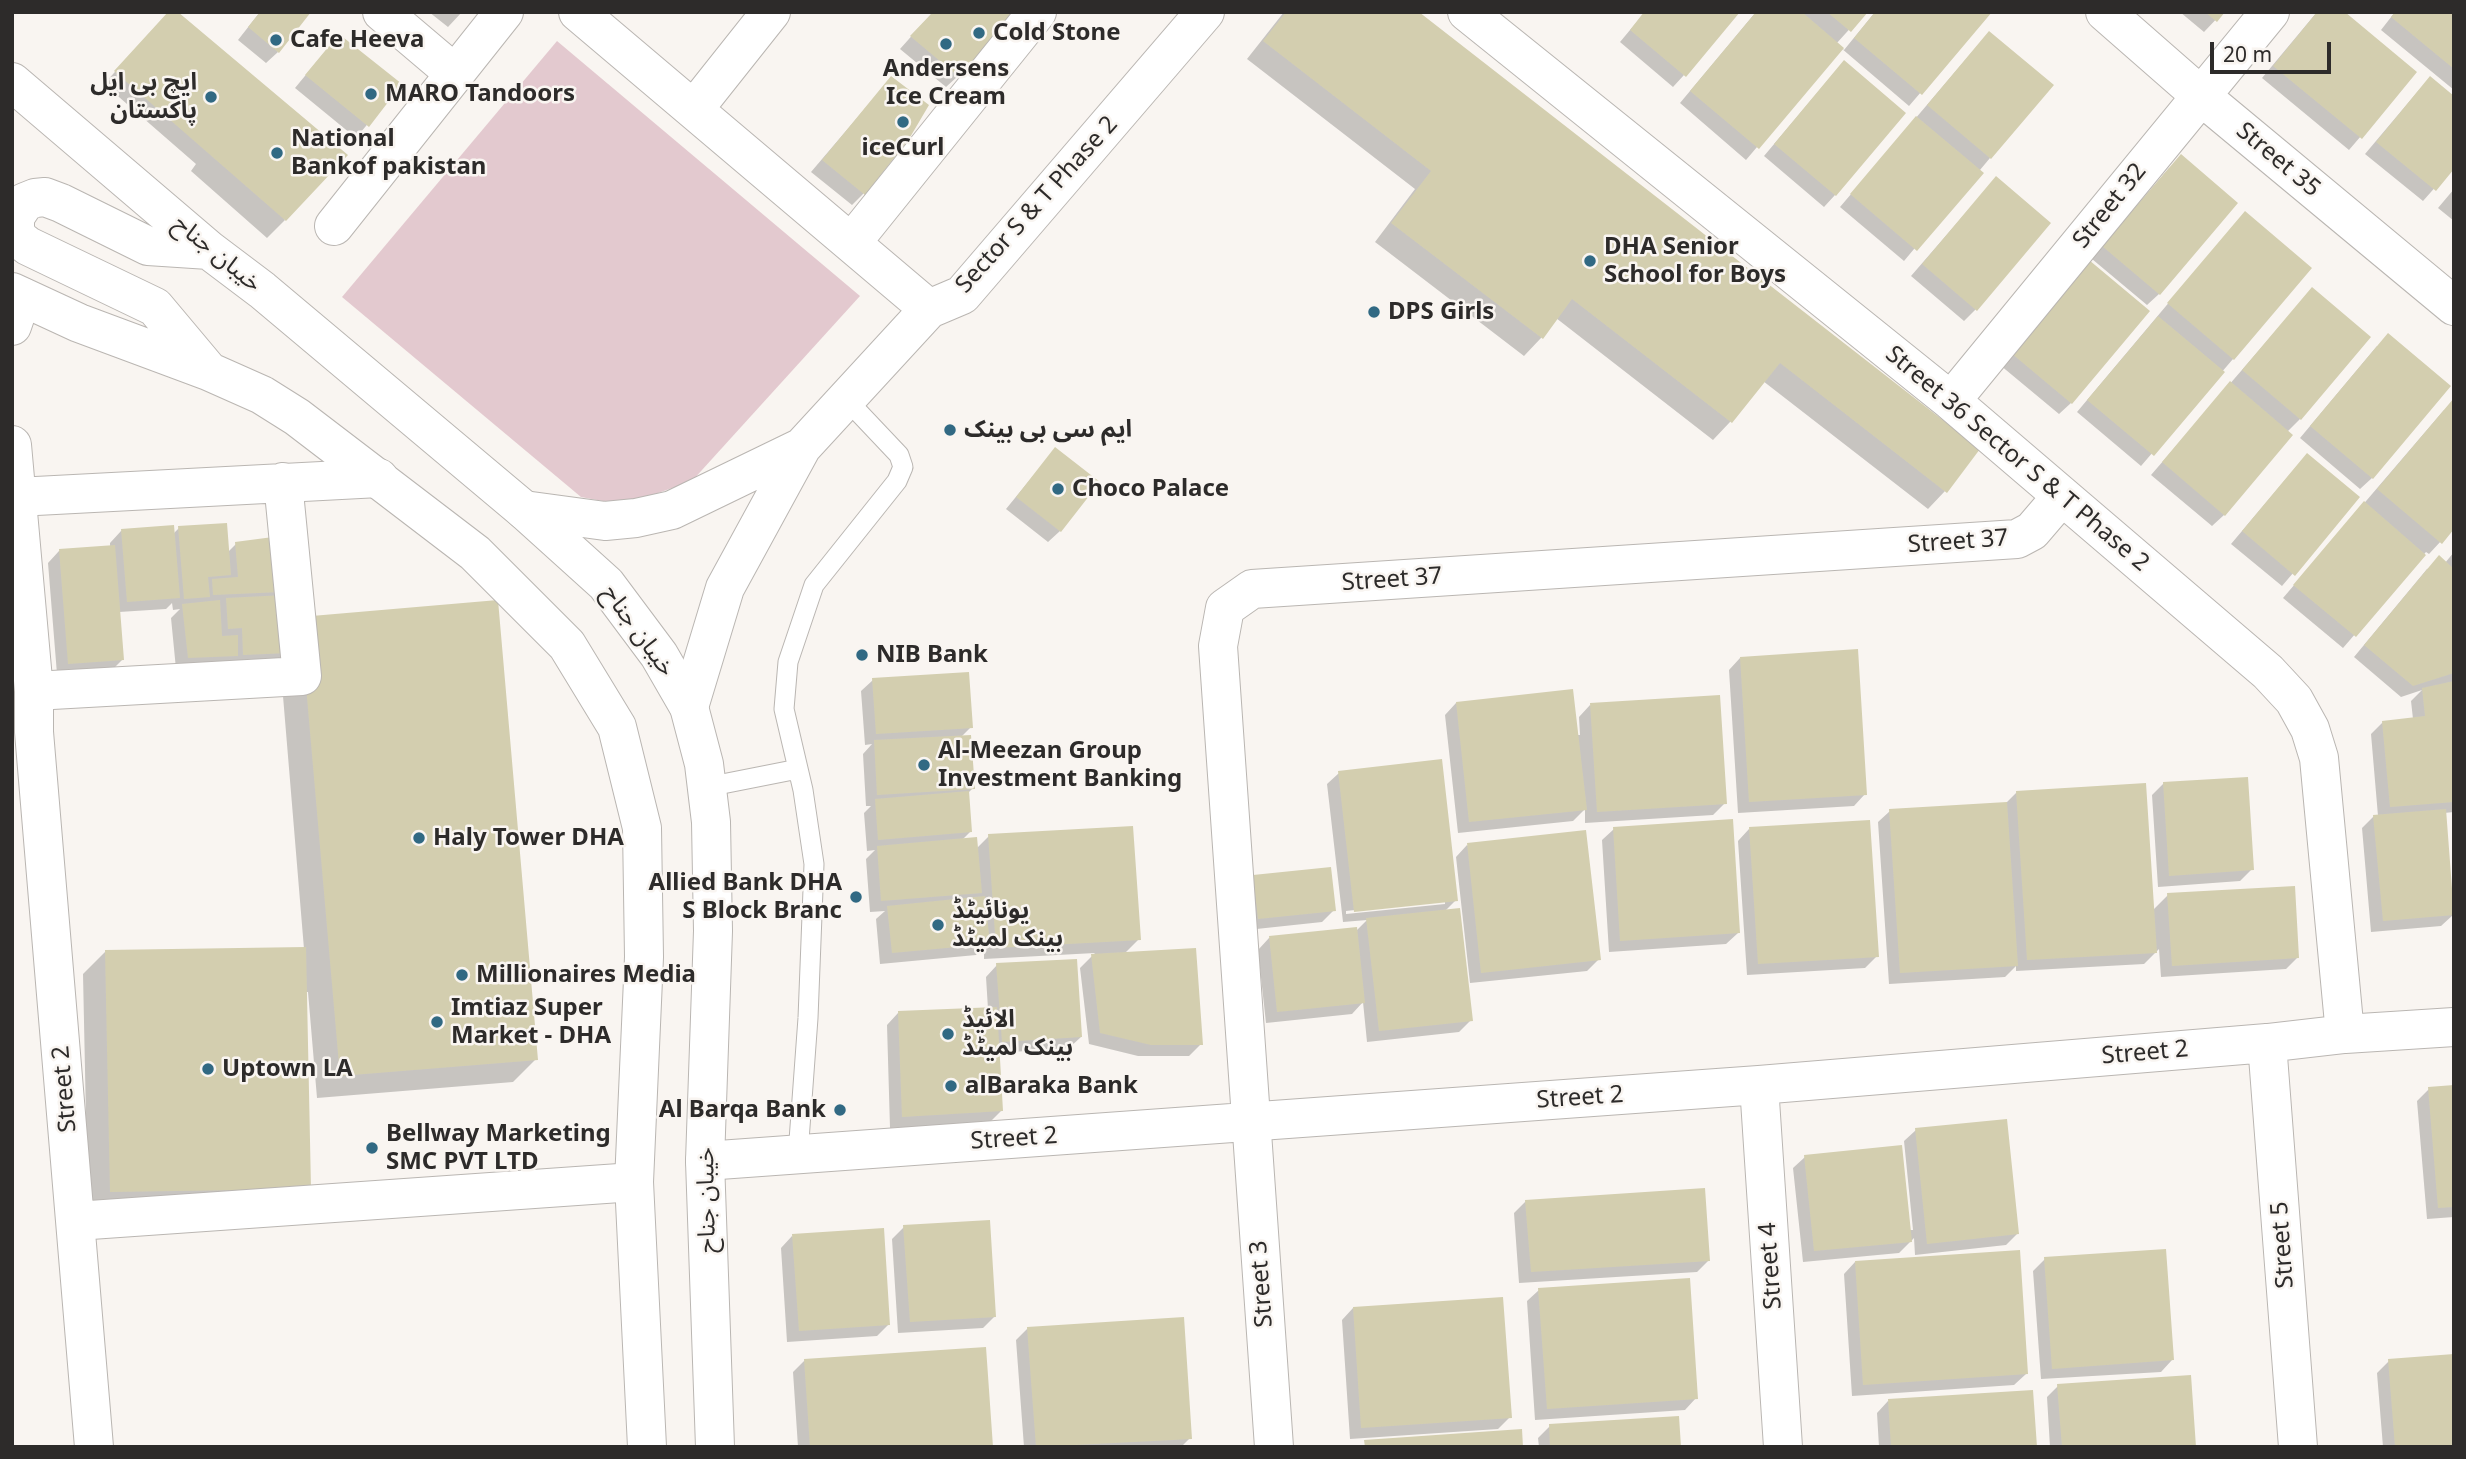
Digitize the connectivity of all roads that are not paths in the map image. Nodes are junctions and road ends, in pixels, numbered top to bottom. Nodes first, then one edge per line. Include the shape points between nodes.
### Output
1 (382, 12) edge
2 (504, 12) edge
3 (578, 12) edge
4 (771, 12) edge
5 (1037, 12) edge
6 (1205, 12) edge
7 (1467, 12) edge
8 (2105, 12) edge
9 (2270, 12) edge
10 (454, 73) junction
11 (12, 82) edge
12 (2201, 96) junction
13 (694, 109) junction
14 (334, 226) dead end
15 (852, 242) junction
16 (209, 250) junction
17 (16, 305) edge
18 (2454, 306) edge
19 (929, 309) junction
20 (208, 371) junction
21 (846, 399) junction
22 (1951, 401) junction
23 (12, 446) edge
24 (802, 447) junction
25 (379, 478) junction
26 (283, 482) junction
27 (2062, 496) junction
28 (16, 497) junction
29 (524, 510) junction
30 (34, 691) junction
31 (690, 708) junction
32 (23, 733) edge
33 (798, 769) junction
34 (707, 787) junction
35 (2454, 1027) edge
36 (2345, 1034) junction
37 (2267, 1043) junction
38 (1759, 1085) junction
39 (1250, 1122) junction
40 (797, 1154) junction
41 (705, 1161) junction
42 (634, 1182) junction
43 (76, 1221) junction
44 (94, 1447) edge
45 (646, 1447) edge
46 (715, 1447) edge
47 (1274, 1447) edge
48 (1783, 1447) edge
49 (2298, 1447) edge

1 - 10 street
2 - 10 street
3 - 13 street
4 - 13 street
5 - 15 street
6 - 19 street, Sector S & T Phase 2 via 962,295
7 - 22 street, Street 36 Sector S & T Phase 2
8 - 12 street, Street 35
9 - 12 street, Street 32
10 - 14 street
11 - 16 street, خیبان جناح
12 - 18 street, Street 35
12 - 22 street, Street 32
13 - 15 street
15 - 19 street
16 - 20 street via 148,246 45,197 25,202 15,217 19,239 28,246 155,307
16 - 29 street, خیبان جناح
17 - 20 street
19 - 21 street, Sector S & T Phase 2
20 - 25 street via 297,416
21 - 24 street, Sector S & T Phase 2
21 - 33 lane via 899,455 903,467 897,481 814,585 788,662 784,709
22 - 27 street, Street 36 Sector S & T Phase 2
23 - 28 street, Street 2
24 - 29 street, Sector S & T Phase 2 via 672,510 636,519 605,521
24 - 31 street, Sector S & T Phase 2 via 725,588
25 - 26 street
25 - 42 street via 475,552 567,645 617,727 642,828 644,957
26 - 28 street
26 - 30 street via 302,676
27 - 36 street, Street 36 Sector S & T Phase 2 via 2268,671 2294,699 2310,729 2319,758
27 - 39 street, Street 37 via 2032,531 2017,539 1252,589 1225,608 1218,646
28 - 30 street, Street 2
29 - 31 street, خیبان جناح via 606,583 659,655
30 - 32 street, Street 2
31 - 34 street, خیبان جناح
32 - 43 street, Street 2
33 - 34 lane
33 - 40 lane via 814,864
34 - 41 street, خیبان جناح via 713,931
35 - 36 street, Street 2
36 - 37 street, Street 2
37 - 38 street, Street 2
37 - 49 street, Street 5
38 - 39 street, Street 2
38 - 48 street, Street 4
39 - 40 street, Street 2
39 - 47 street, Street 3
40 - 41 street, Street 2
41 - 46 street, خیبان جناح
42 - 43 street
42 - 45 street
43 - 44 street, Street 2

